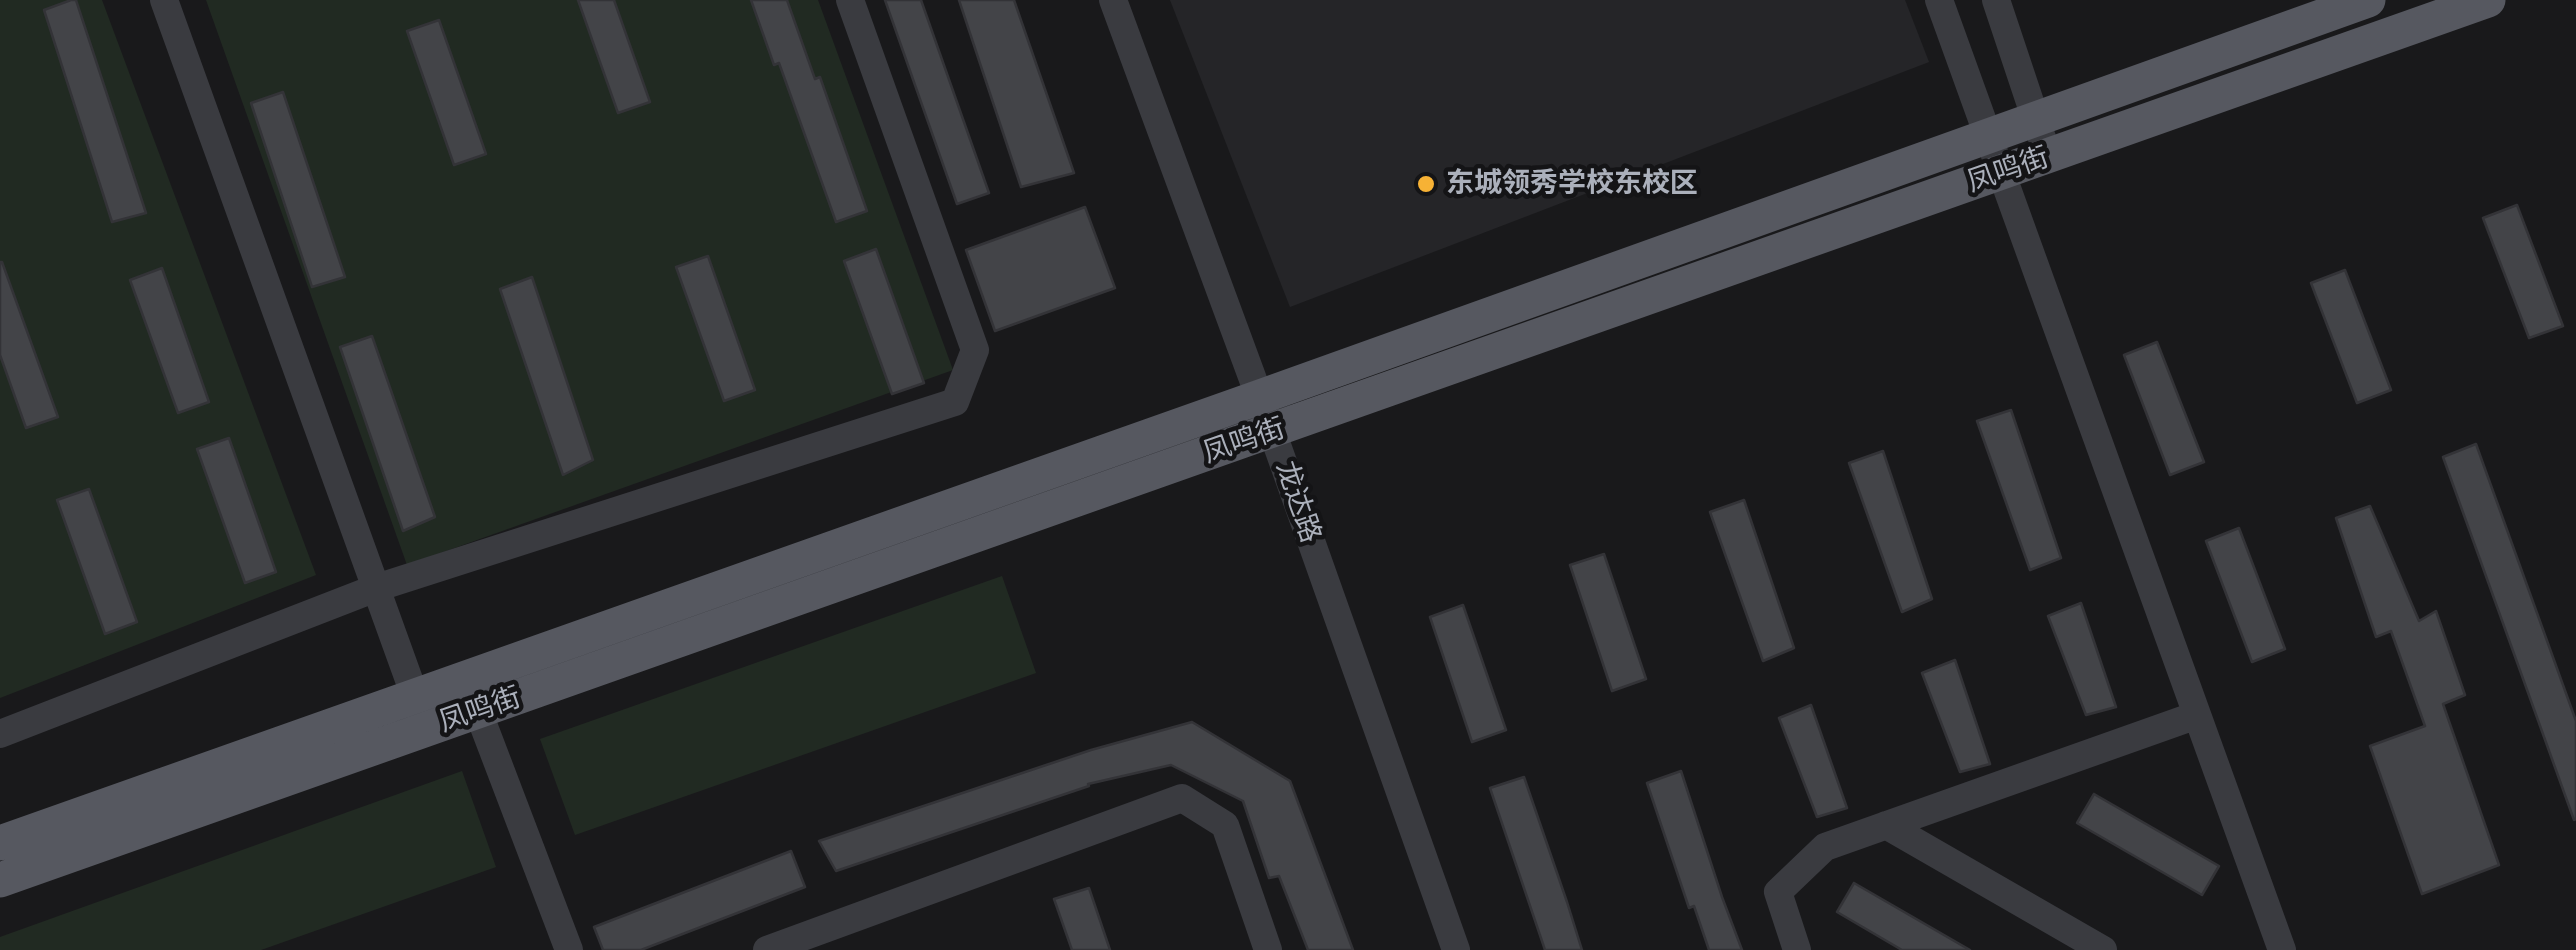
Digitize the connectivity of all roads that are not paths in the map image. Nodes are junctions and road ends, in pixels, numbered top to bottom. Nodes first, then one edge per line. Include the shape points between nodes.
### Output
1 (164, 0) edge
2 (850, 0) edge
3 (1113, 0) edge
4 (1940, 0) edge
5 (1996, 0) edge
6 (2368, 0) edge
7 (2488, 0) edge
8 (2036, 120) junction
9 (1990, 136) junction
10 (2048, 156) junction
11 (2003, 172) junction
12 (1260, 398) junction
13 (1272, 431) junction
14 (376, 588) junction
15 (415, 696) junction
16 (478, 712) junction
17 (2198, 715) junction
18 (427, 729) junction
19 (0, 734) edge
20 (1886, 825) junction
21 (0, 843) edge
22 (0, 880) edge
23 (568, 950) edge
24 (767, 950) edge
25 (1268, 950) edge
26 (1456, 950) edge
27 (1797, 950) edge
28 (2104, 950) edge
29 (2282, 950) edge

1 - 14 street
2 - 14 street via 975,350 954,402
3 - 12 street, 龙达路
4 - 9 street
5 - 8 street
6 - 8 main road, 凤鸣街
7 - 10 main road, 凤鸣街
8 - 9 main road, 凤鸣街
8 - 10 street
9 - 11 street
9 - 12 main road, 凤鸣街
10 - 11 main road, 凤鸣街
11 - 13 main road, 凤鸣街
11 - 17 street
12 - 13 street, 龙达路
12 - 15 main road, 凤鸣街
13 - 16 main road, 凤鸣街
13 - 26 street, 龙达路
14 - 15 street
14 - 19 street
15 - 18 street
15 - 21 main road, 凤鸣街
16 - 18 main road, 凤鸣街
16 - 23 street
17 - 20 street
17 - 29 street
18 - 22 main road, 凤鸣街
20 - 27 street via 1825,847 1778,892
20 - 28 street
24 - 25 street via 1182,798 1225,825

